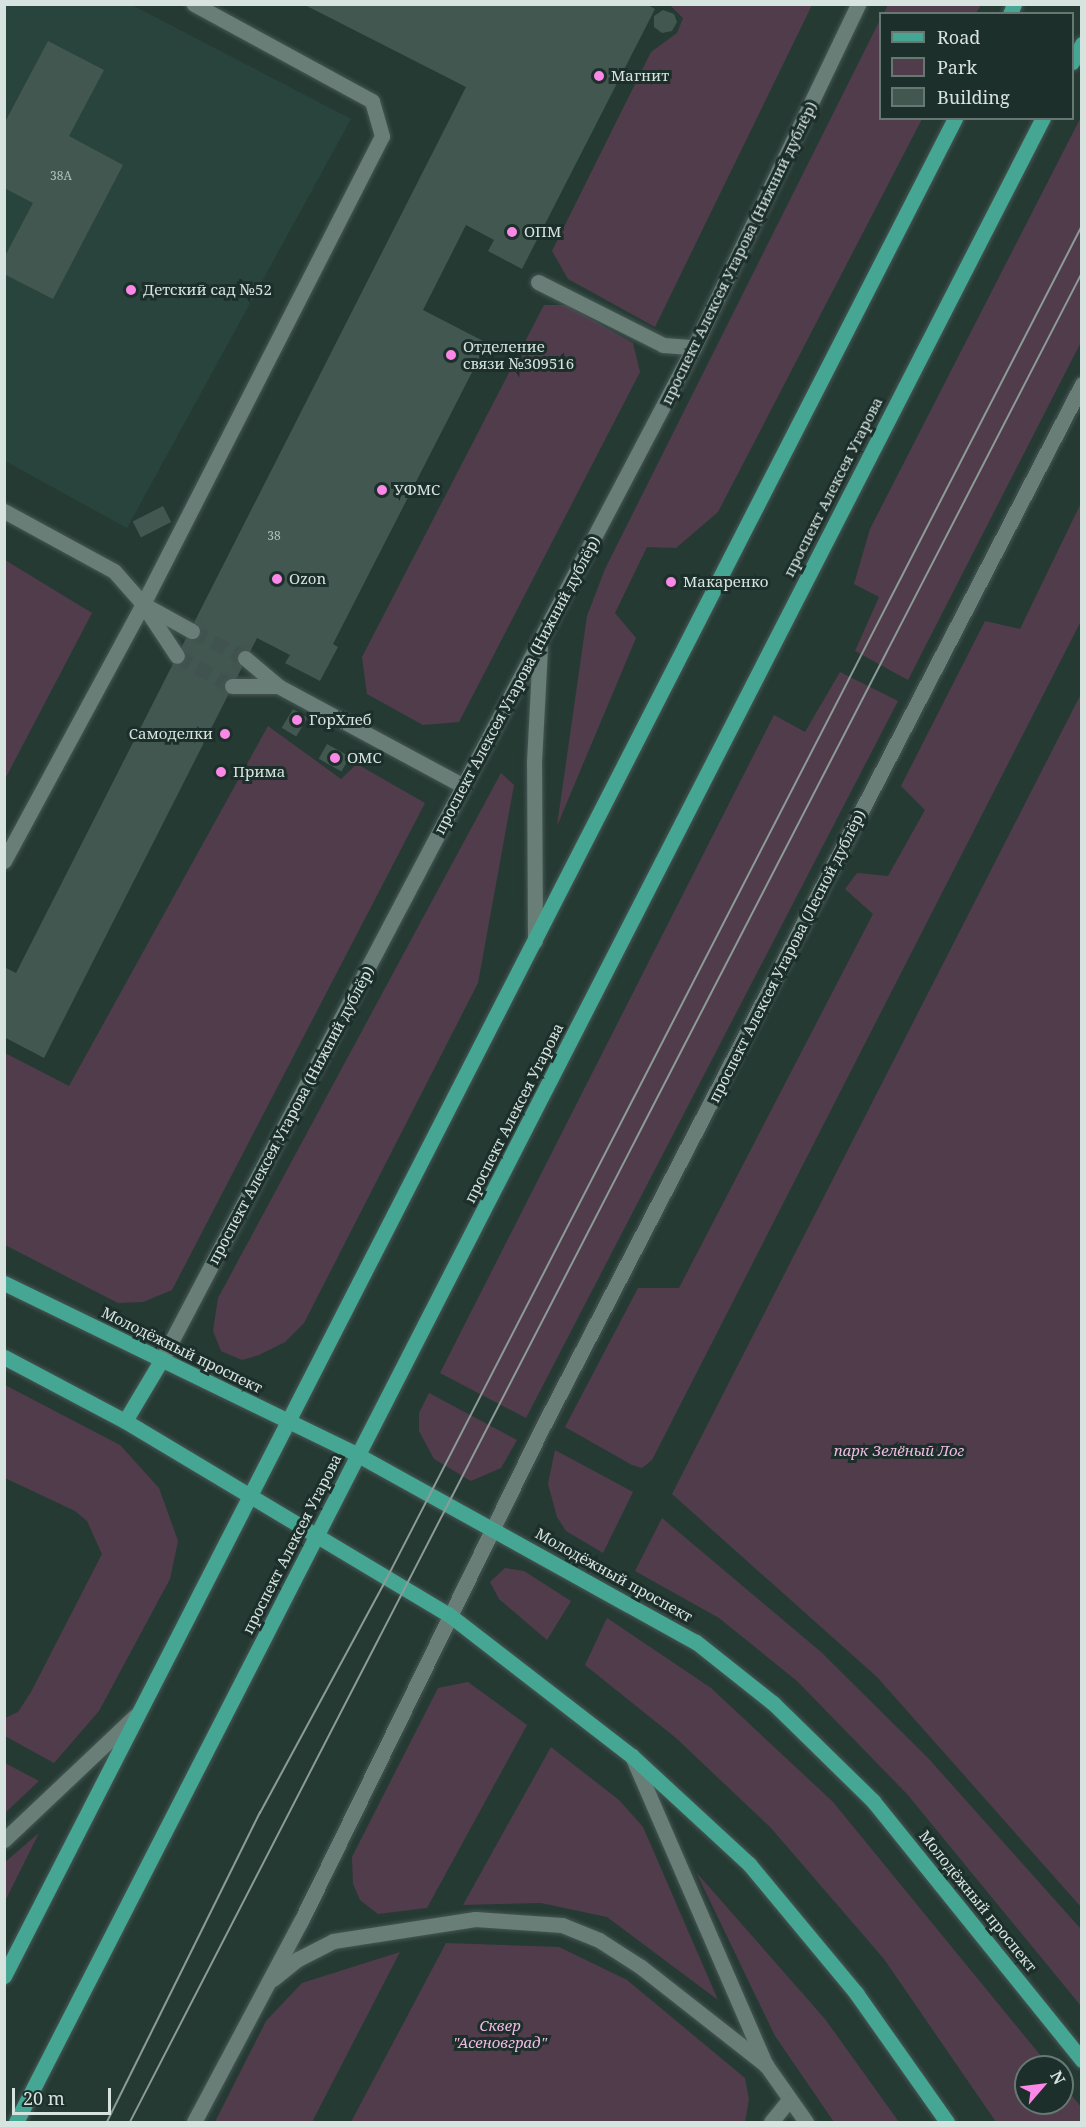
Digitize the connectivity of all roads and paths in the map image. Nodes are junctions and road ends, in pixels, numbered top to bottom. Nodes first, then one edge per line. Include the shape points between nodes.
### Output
1 (194, 4) edge
2 (858, 4) edge
3 (1082, 44) edge
4 (1074, 58) edge
5 (954, 120) edge
6 (1042, 120) edge
7 (538, 282) dead end
8 (694, 347) junction
9 (1082, 384) edge
10 (4, 511) edge
11 (143, 604) junction
12 (192, 631) tunnel mouth
13 (541, 642) junction
14 (177, 656) tunnel mouth
15 (245, 658) tunnel mouth
16 (232, 686) tunnel mouth
17 (278, 686) junction
18 (464, 786) junction
19 (4, 861) edge
20 (536, 941) junction
21 (4, 1282) edge
22 (4, 1357) edge
23 (162, 1359) junction
24 (125, 1420) junction
25 (288, 1423) junction
26 (358, 1455) junction
27 (250, 1495) junction
28 (495, 1530) junction
29 (317, 1535) junction
30 (448, 1614) junction
31 (143, 1708) junction
32 (632, 1756) junction
33 (4, 1840) edge
34 (4, 1976) edge
35 (268, 1983) junction
36 (1082, 2060) edge
37 (766, 2065) junction
38 (789, 2100) junction
39 (16, 2122) edge
40 (194, 2122) edge
41 (771, 2122) edge
42 (806, 2122) edge
43 (947, 2122) edge

1 - 11 street via 372,101 382,136
2 - 8 street, проспект Алексея Угарова (Нижний дублёр)
3 - 4 main road
5 - 20 main road
6 - 26 main road, проспект Алексея Угарова
7 - 8 street via 663,345
8 - 13 street, проспект Алексея Угарова (Нижний дублёр)
9 - 28 street, проспект Алексея Угарова (Лесной дублёр) via 545,1421
10 - 11 street via 114,571
11 - 12 street
11 - 14 street
11 - 19 street
13 - 18 street, проспект Алексея Угарова (Нижний дублёр)
13 - 20 street via 534,762
15 - 17 street
16 - 17 street
17 - 18 street
18 - 23 street, проспект Алексея Угарова (Нижний дублёр)
20 - 25 main road
21 - 23 main road, Молодёжный проспект
22 - 24 main road
23 - 24 main road
23 - 25 main road, Молодёжный проспект
24 - 27 main road
25 - 26 main road, Молодёжный проспект
25 - 27 main road
26 - 28 main road, Молодёжный проспект
26 - 29 main road, проспект Алексея Угарова
27 - 29 main road
27 - 31 main road
28 - 30 street, проспект Алексея Угарова (Лесной дублёр)
28 - 36 main road, Молодёжный проспект via 696,1642 773,1703 873,1801
29 - 30 main road
29 - 39 main road, проспект Алексея Угарова
30 - 32 main road
30 - 35 street, проспект Алексея Угарова (Лесной дублёр)
31 - 33 street
31 - 34 main road
32 - 37 street
32 - 43 main road via 749,1864 856,1993
35 - 37 street via 298,1959 333,1941 475,1920 562,1925 599,1940 641,1967
35 - 40 street, проспект Алексея Угарова (Лесной дублёр)
37 - 38 street
38 - 41 street
38 - 42 street

